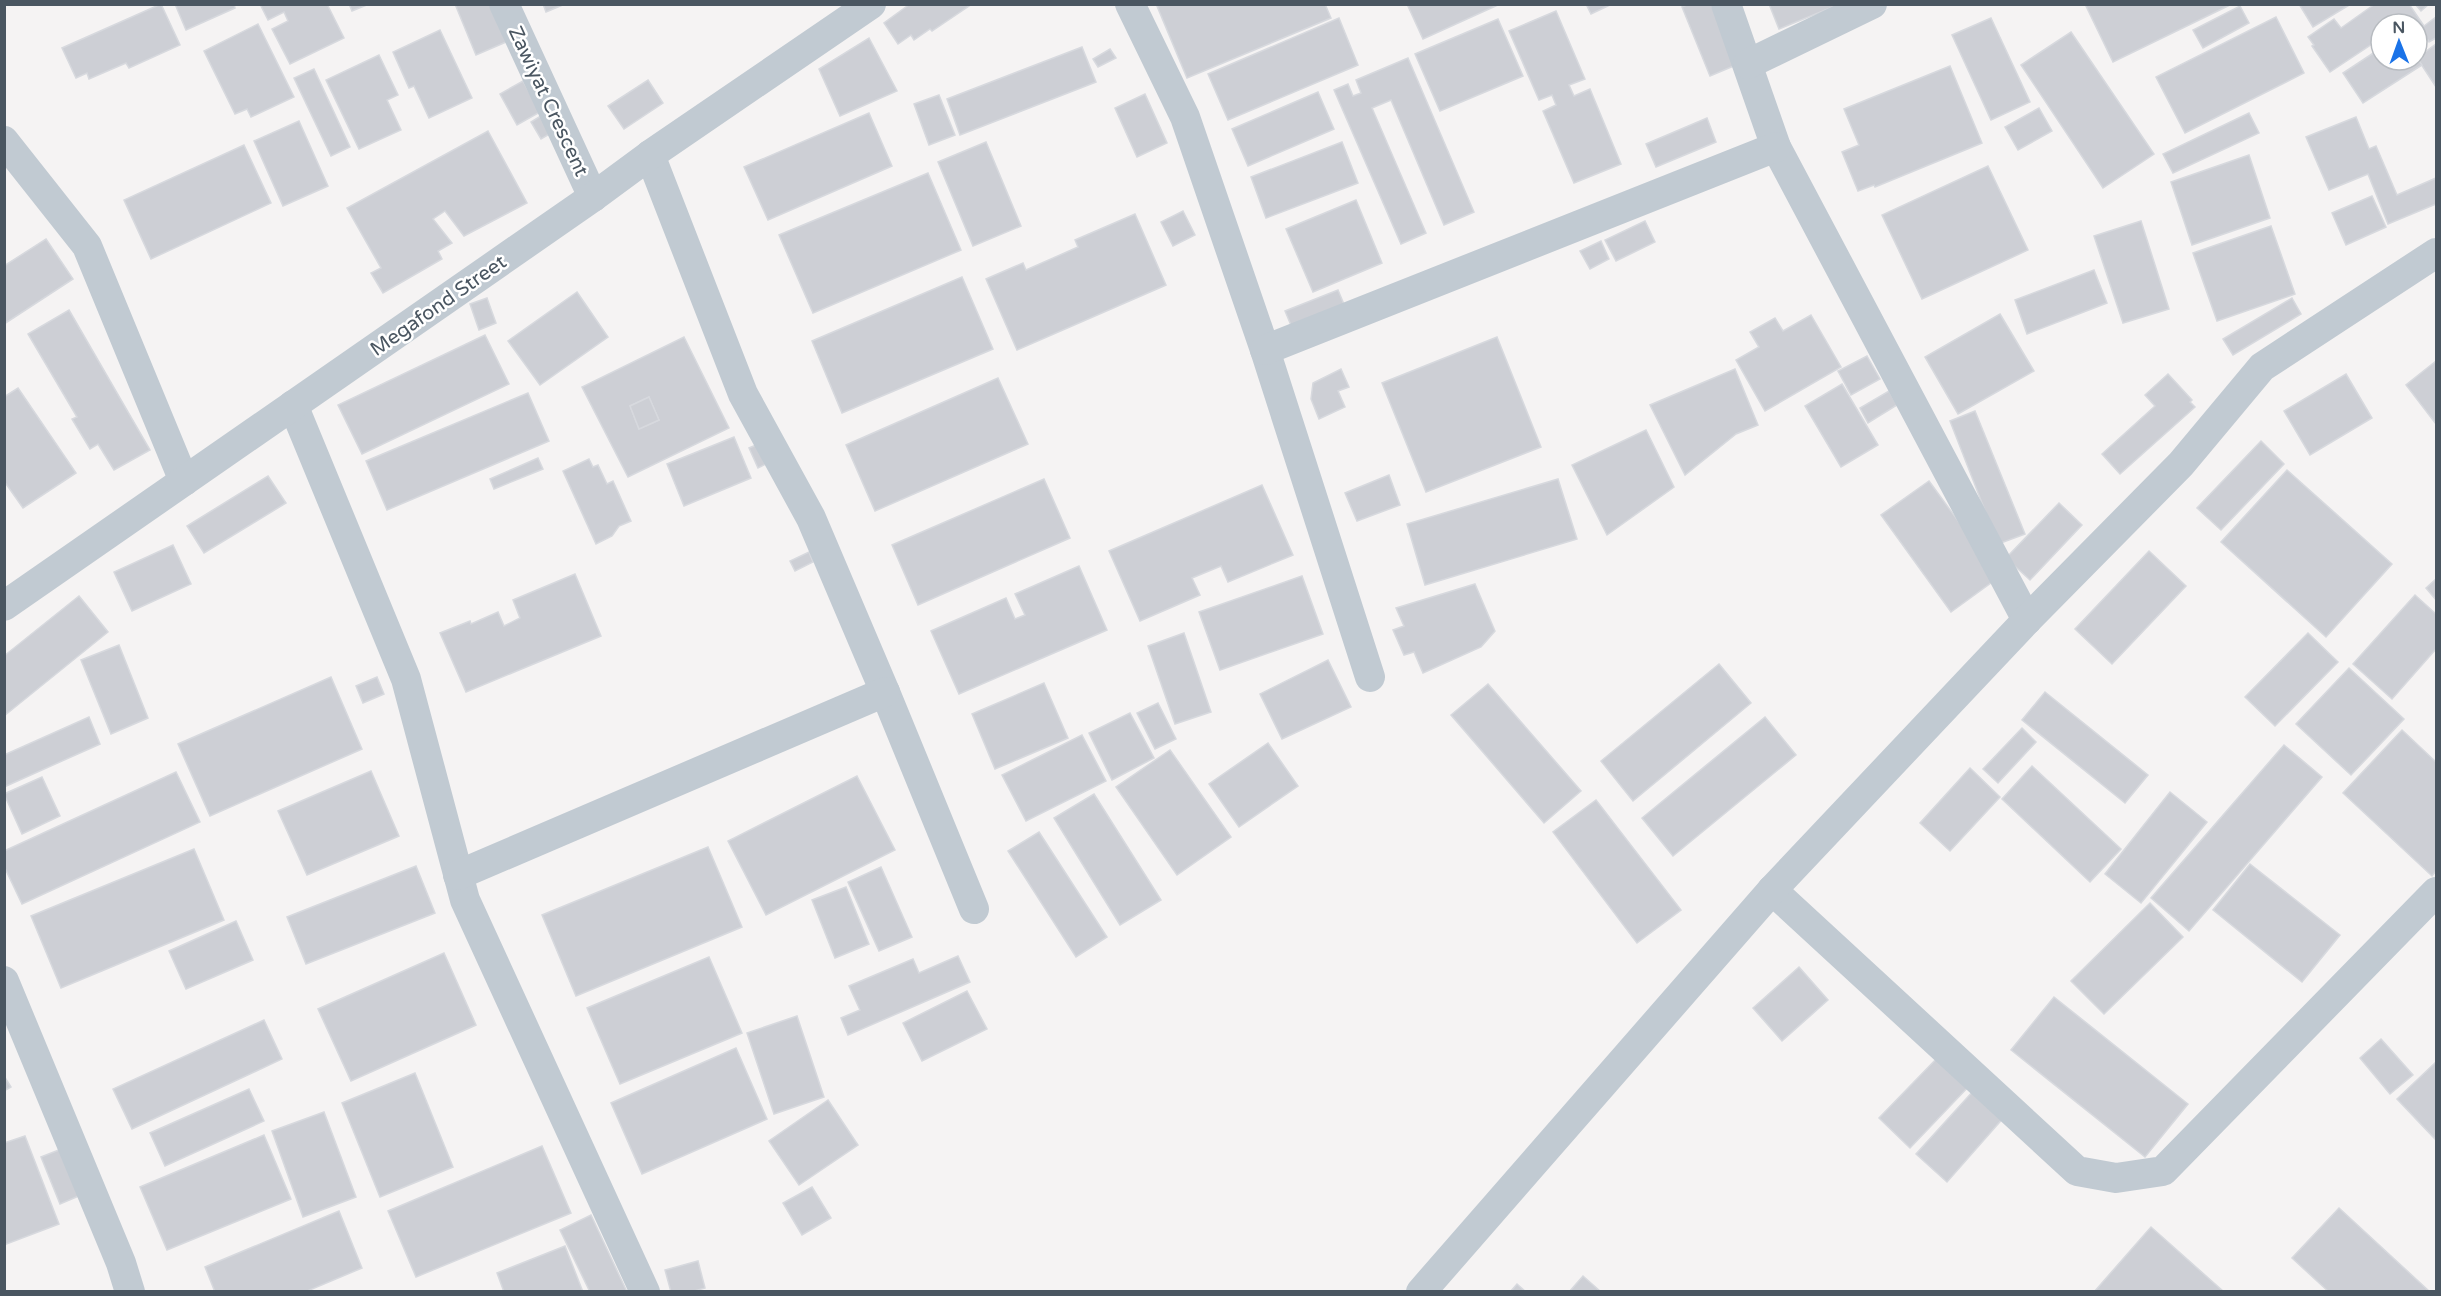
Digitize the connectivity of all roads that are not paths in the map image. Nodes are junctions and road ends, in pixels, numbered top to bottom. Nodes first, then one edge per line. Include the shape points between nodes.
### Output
1 (504, 4) edge
2 (871, 4) edge
3 (1130, 4) edge
4 (1726, 4) edge
5 (1872, 4) edge
6 (1748, 64) junction
7 (4, 141) edge
8 (1776, 147) junction
9 (650, 155) junction
10 (593, 197) junction
11 (2436, 253) edge
12 (1265, 350) junction
13 (293, 405) junction
14 (184, 481) junction
15 (4, 606) edge
16 (2027, 620) junction
17 (1370, 677) dead end
18 (885, 692) junction
19 (458, 875) junction
20 (1772, 890) junction
21 (2436, 892) edge
22 (974, 909) dead end
23 (4, 981) edge
24 (130, 1292) edge
25 (645, 1292) edge
26 (1420, 1292) edge

1 - 10 street, Zawiyat Crescent
2 - 9 street, Megafond Street
3 - 12 street via 1185,117
4 - 6 street
5 - 6 street
6 - 8 street
7 - 14 street via 87,246
8 - 12 street
8 - 16 street
9 - 10 street, Megafond Street
9 - 18 street via 744,394 810,518
10 - 13 street, Megafond Street
11 - 16 street via 2262,367 2181,464
12 - 17 street
13 - 14 street, Megafond Street
13 - 19 street via 406,679
14 - 15 street, Megafond Street
16 - 20 street
18 - 19 street
18 - 22 street
19 - 25 street via 465,900
20 - 21 street via 2077,1171 2116,1178 2163,1171
20 - 26 street
23 - 24 street

